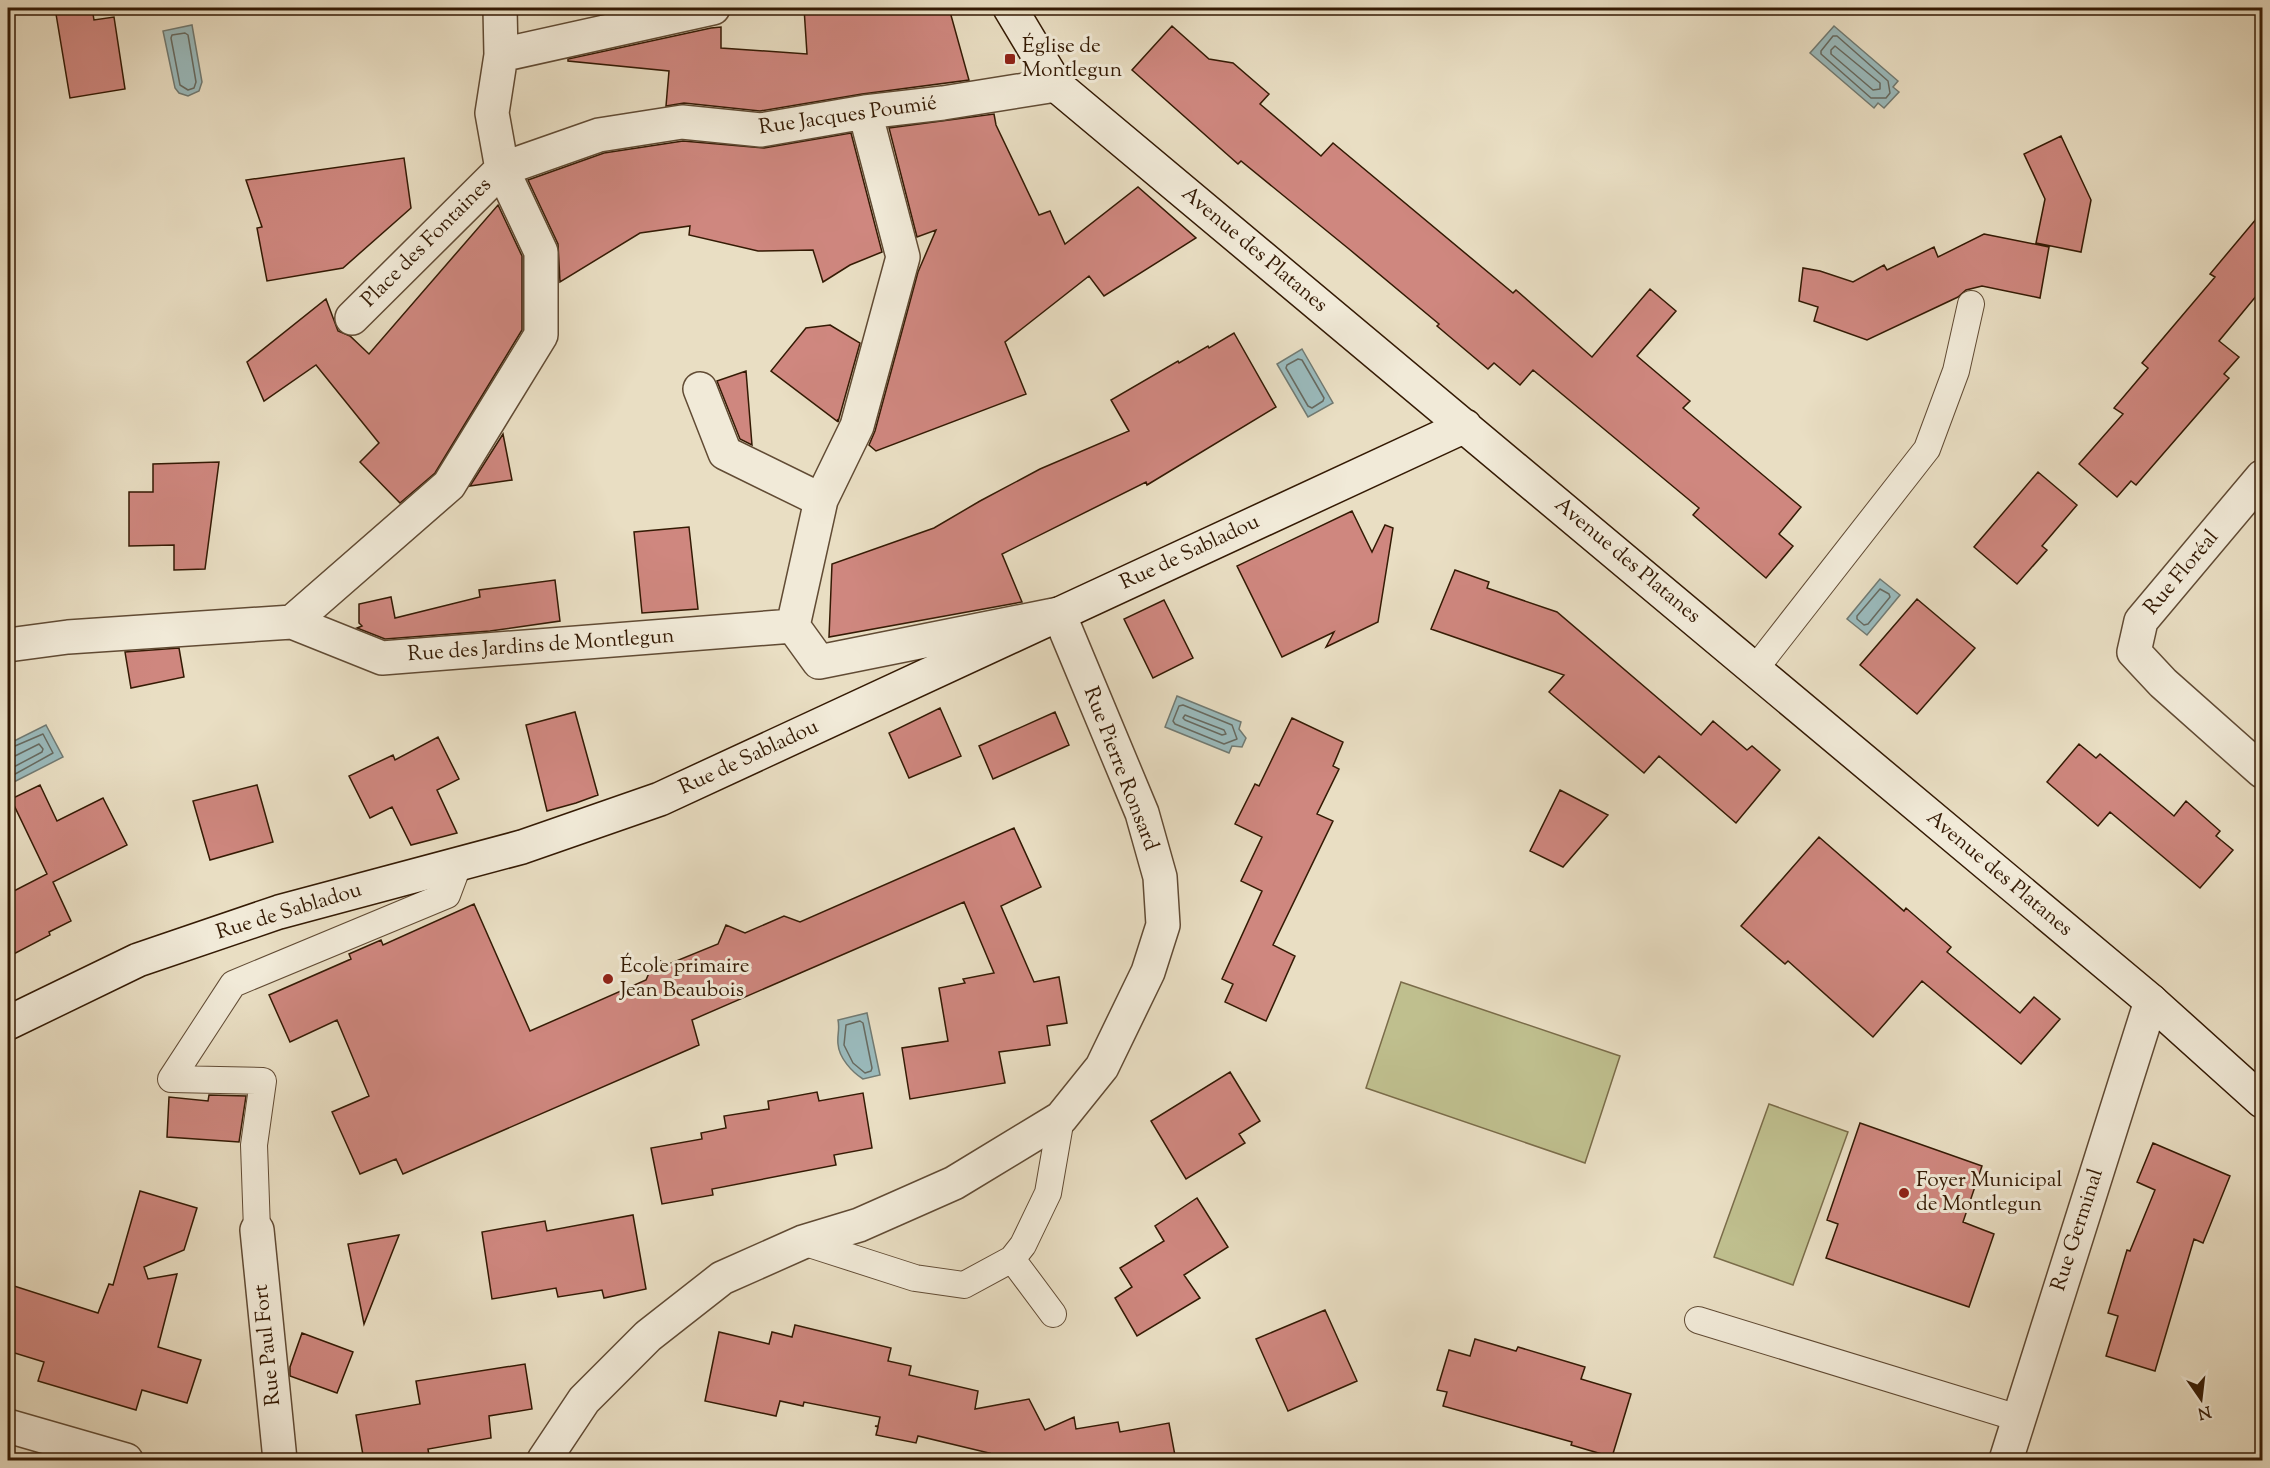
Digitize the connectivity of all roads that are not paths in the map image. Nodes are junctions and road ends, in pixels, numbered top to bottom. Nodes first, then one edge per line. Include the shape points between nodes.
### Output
1 (500, 8) edge
2 (713, 8) edge
3 (1010, 8) edge
4 (501, 55) junction
5 (1056, 85) junction
6 (865, 112) junction
7 (502, 169) junction
8 (1971, 304) dead end
9 (352, 318) dead end
10 (700, 389) dead end
11 (1465, 426) junction
12 (2262, 477) edge
13 (821, 500) junction
14 (1059, 614) junction
15 (292, 622) junction
16 (793, 626) junction
17 (8, 645) edge
18 (1755, 669) junction
19 (2262, 771) edge
20 (459, 863) junction
21 (2151, 1000) junction
22 (8, 1023) edge
23 (2262, 1101) edge
24 (1061, 1118) junction
25 (257, 1230) joint
26 (803, 1242) junction
27 (1012, 1259) junction
28 (1053, 1314) dead end
29 (1698, 1320) dead end
30 (2018, 1418) junction
31 (8, 1426) edge
32 (126, 1461) edge
33 (280, 1461) edge
34 (544, 1461) edge
35 (2006, 1461) edge

1 - 4 street
2 - 4 street
3 - 5 street, Avenue des Platanes
4 - 7 street via 492,113
5 - 6 street, Rue Jacques Poumié
5 - 11 street, Avenue des Platanes
6 - 7 street, Rue Jacques Poumié via 761,130 682,122 598,135
6 - 13 street via 903,257 857,426
7 - 9 street, Place des Fontaines
7 - 15 street via 541,252 541,335 449,485
8 - 18 lane via 1956,371 1927,449
10 - 13 street via 725,453
11 - 14 street, Rue de Sabladou
11 - 18 street, Avenue des Platanes
12 - 19 street, Rue Floréal via 2141,621 2134,652
13 - 16 street
14 - 16 street via 819,662
14 - 20 street, Rue de Sabladou via 660,799 522,847
14 - 24 street, Rue Pierre Ronsard via 1142,813 1160,877 1163,925 1148,972 1102,1067
15 - 16 street, Rue des Jardins de Montlegun via 382,658
15 - 17 street, Rue des Jardins de Montlegun via 68,637
18 - 21 street, Avenue des Platanes
20 - 22 street, Rue de Sabladou via 279,912 138,960
20 - 25 lane via 447,895 233,984 171,1079 263,1081 254,1145
21 - 23 street, Avenue des Platanes
21 - 30 street, Rue Germinal
24 - 26 street, Rue Pierre Ronsard via 954,1183 859,1225
24 - 27 lane, Rue Pierre Ronsard via 1048,1193
25 - 33 street, Rue Paul Fort
26 - 27 lane, Rue Pierre Ronsard via 915,1278 964,1285
26 - 34 street, Rue Pierre Ronsard via 722,1278 648,1336 584,1401
27 - 28 lane
29 - 30 lane
30 - 35 street, Rue Germinal
31 - 32 street

